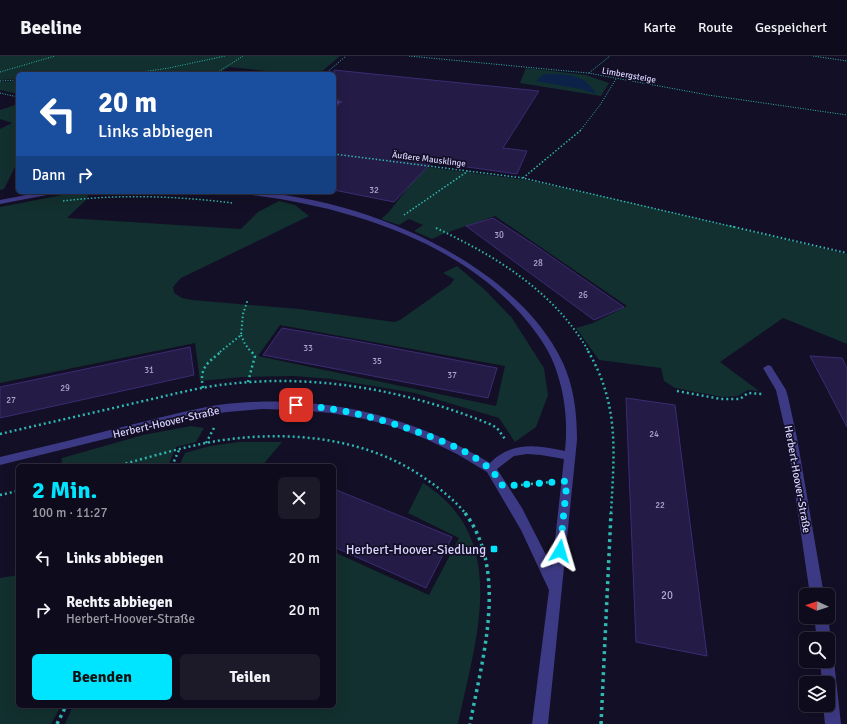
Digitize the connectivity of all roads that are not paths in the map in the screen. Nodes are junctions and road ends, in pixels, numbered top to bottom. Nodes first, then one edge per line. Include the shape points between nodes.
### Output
1 (42, 194) edge
2 (257, 194) edge
3 (0, 202) edge
4 (768, 368) dead end
5 (569, 456) junction
6 (0, 461) edge
7 (490, 469) junction
8 (555, 588) junction
9 (816, 588) edge
10 (828, 668) edge
11 (540, 724) edge
12 (833, 724) edge

1 - 3 street
2 - 5 street, Herbert-Hoover-Straße via 328,206 388,225 436,247 500,288 536,326 560,366 570,405
4 - 9 street, Herbert-Hoover-Straße via 784,397
5 - 7 street via 535,450 513,452
5 - 8 street, Herbert-Hoover-Straße
6 - 7 street, Herbert-Hoover-Straße via 191,414 226,408 296,405 326,408 384,420 447,443
7 - 8 street, Herbert-Hoover-Straße via 503,486 536,544
8 - 11 street, Herbert-Hoover-Straße
10 - 12 street

